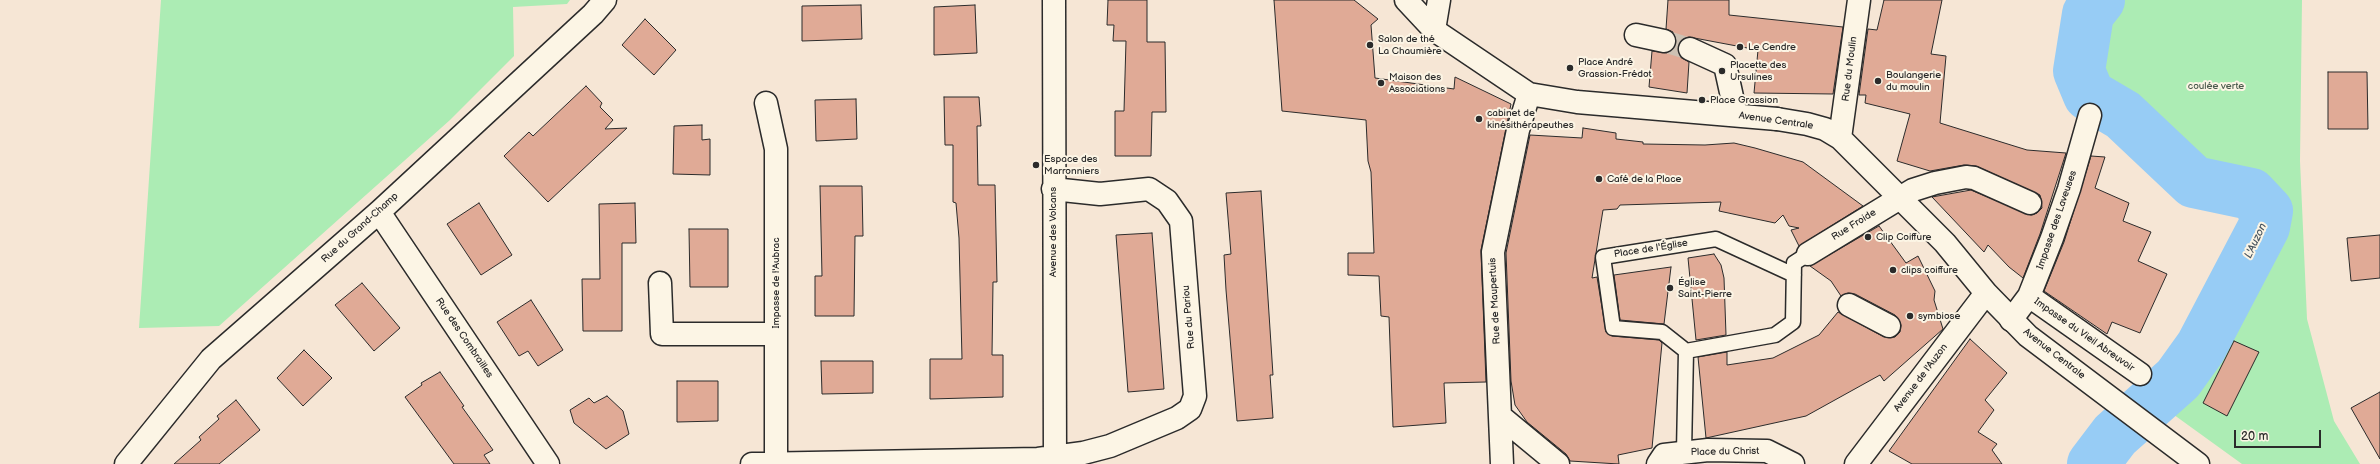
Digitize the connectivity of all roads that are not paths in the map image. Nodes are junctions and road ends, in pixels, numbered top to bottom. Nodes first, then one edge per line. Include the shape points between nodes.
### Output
1 (605, 0) edge
2 (1054, 0) edge
3 (1406, 0) edge
4 (1439, 0) edge
5 (1859, 0) edge
6 (1434, 30) junction
7 (1636, 35) dead end
8 (1664, 40) tunnel mouth
9 (1690, 49) tunnel mouth
10 (1529, 94) junction
11 (766, 103) dead end
12 (1736, 116) junction
13 (2090, 116) dead end
14 (1840, 138) junction
15 (1053, 190) junction
16 (1900, 197) junction
17 (2030, 203) dead end
18 (379, 212) junction
19 (1808, 254) joint
20 (1794, 276) junction
21 (660, 283) dead end
22 (1986, 293) junction
23 (2029, 296) junction
24 (1849, 305) dead end
25 (2011, 320) junction
26 (1889, 326) dead end
27 (776, 334) junction
28 (1686, 351) junction
29 (2140, 374) dead end
30 (1500, 416) junction
31 (1684, 452) junction
32 (1055, 460) edge
33 (126, 464) edge
34 (548, 464) edge
35 (752, 464) edge
36 (776, 464) edge
37 (1502, 464) edge
38 (1558, 464) edge
39 (1658, 464) edge
40 (1793, 464) edge
41 (1856, 464) edge
42 (2198, 464) edge

1 - 18 street, Rue du Grand-Champ via 593,14
2 - 15 street, Avenue des Volcans
3 - 6 street, Avenue Centrale
4 - 6 street
5 - 14 street, Rue du Moulin
6 - 10 street, Avenue Centrale
7 - 8 street
9 - 12 street via 1725,65
10 - 12 street, Avenue Centrale via 1577,102
10 - 30 street, Rue de Maupertuis via 1518,130 1492,252
11 - 27 street, Impasse de l'Aubrac via 776,149
12 - 14 street, Avenue Centrale via 1807,124 1825,129
13 - 23 street, Impasse des Laveuses via 2069,189
14 - 16 street, Avenue Centrale
15 - 32 street, Avenue des Volcans
15 - 32 street, Rue du Pariou via 1100,194 1149,189 1167,202 1181,221 1195,396 1190,409 1178,418 1110,446
16 - 17 street, Rue Froide via 1913,190 1966,177 1974,178
16 - 19 street, Rue Froide
16 - 22 street, Avenue Centrale via 1945,243
18 - 33 street, Rue du Grand-Champ via 211,359
18 - 34 street, Rue des Combrailles
19 - 20 lane via 1794,263
20 - 28 lane via 1793,322 1775,335
20 - 28 lane, Place de l'Église via 1716,239 1603,257 1613,328 1662,332
21 - 27 street via 662,334
22 - 25 street, Avenue Centrale
22 - 41 street, Avenue de l'Auzon
23 - 25 street, Impasse des Laveuses
23 - 29 street, Impasse du Vieil Abreuvoir
24 - 26 street
25 - 42 street, Avenue Centrale via 2028,336
27 - 36 street, Impasse de l'Aubrac
28 - 31 lane
30 - 37 street, Rue de Maupertuis
30 - 38 street
31 - 39 street, Place du Christ via 1664,455
31 - 40 street, Place du Christ via 1767,452
32 - 36 street, Rue du Pariou
35 - 36 street, Rue du Pariou

